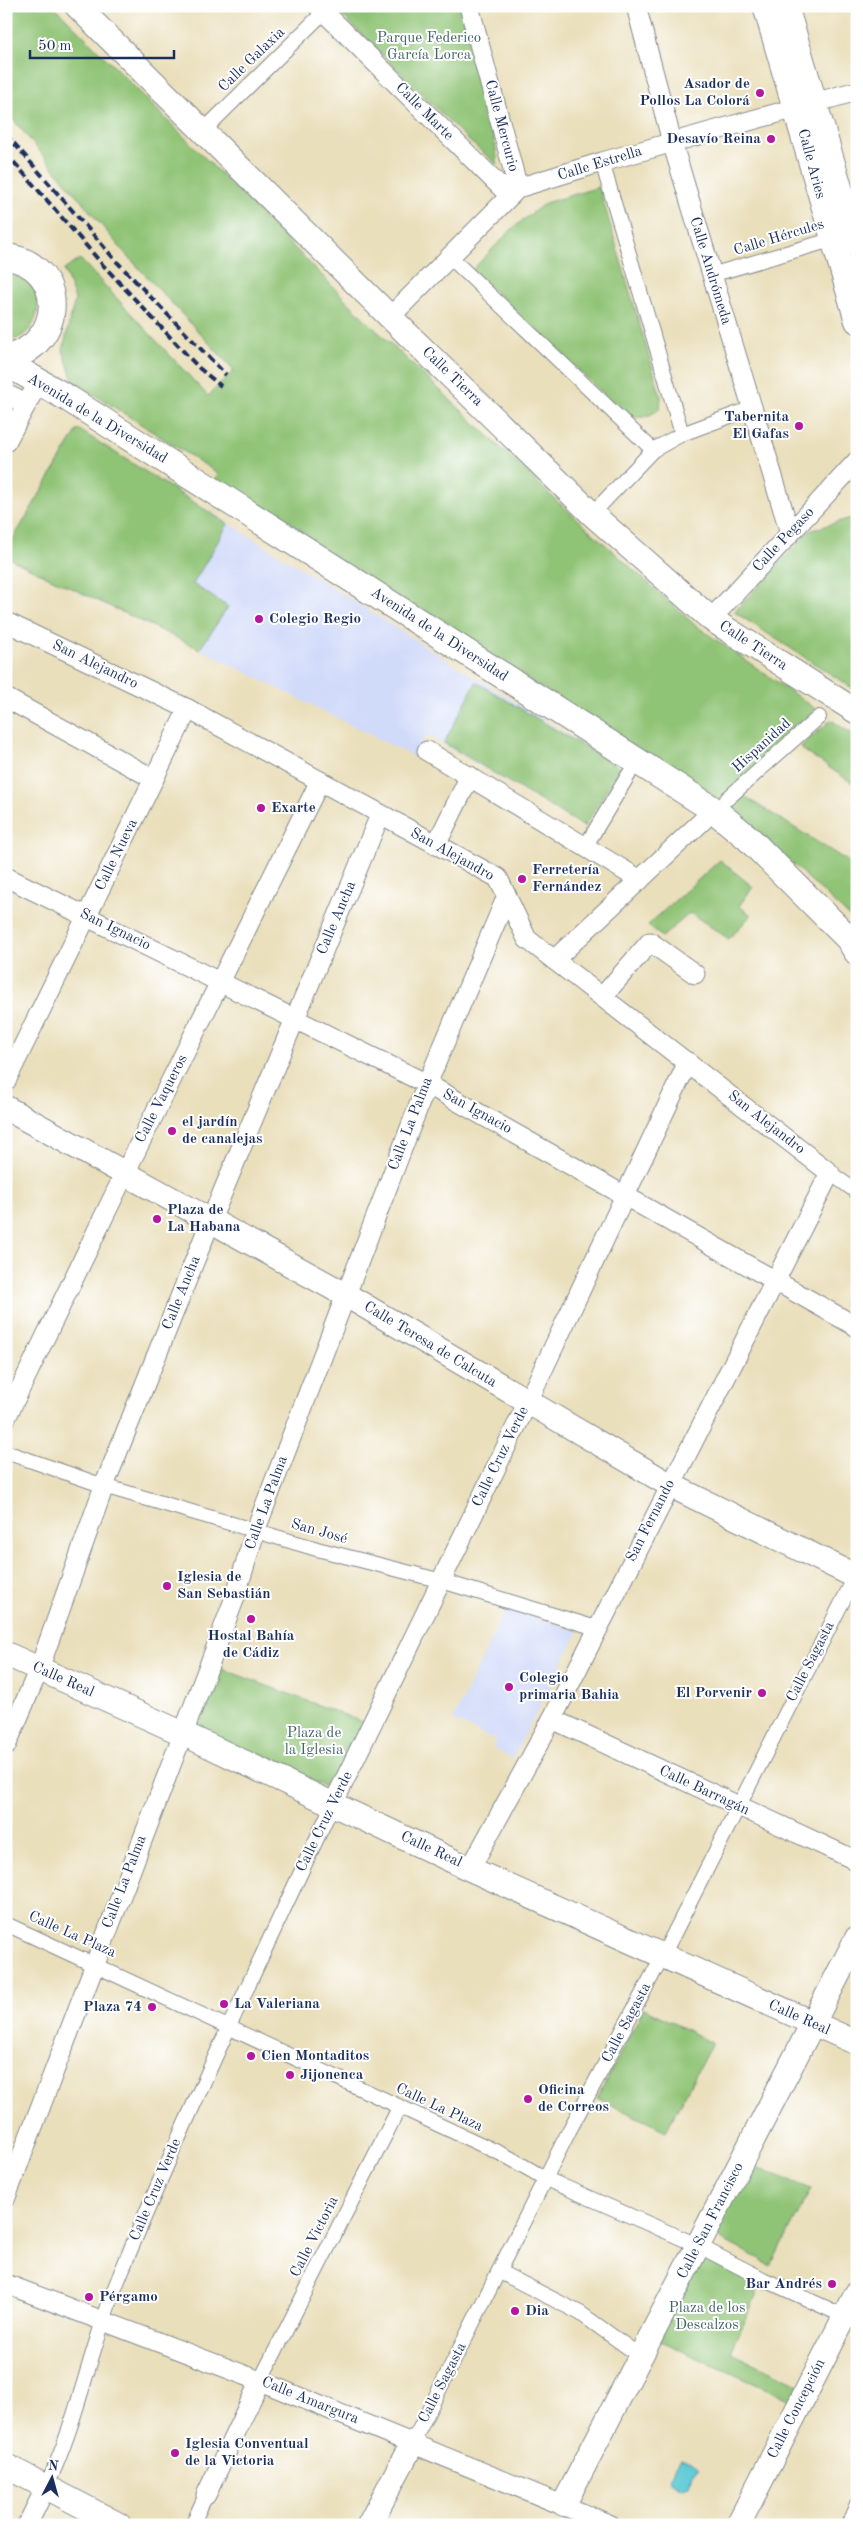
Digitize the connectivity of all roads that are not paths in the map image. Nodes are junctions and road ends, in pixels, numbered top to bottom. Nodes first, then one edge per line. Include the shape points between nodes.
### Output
1 (77, 6) edge
2 (469, 6) edge
3 (765, 6) edge
4 (786, 6) edge
5 (638, 7) edge
6 (321, 9) edge
7 (857, 91) edge
8 (806, 105) junction
9 (202, 132) junction
10 (672, 142) junction
11 (602, 162) junction
12 (514, 192) junction
13 (850, 237) edge
14 (6, 257) edge
15 (450, 257) junction
16 (712, 275) junction
17 (390, 317) junction
18 (857, 321) edge
19 (45, 334) junction
20 (6, 358) edge
21 (6, 363) edge
22 (32, 393) junction
23 (6, 394) edge
24 (752, 408) junction
25 (682, 434) junction
26 (6, 442) edge
27 (653, 450) junction
28 (857, 461) edge
29 (592, 514) junction
30 (790, 533) junction
31 (711, 619) junction
32 (6, 622) edge
33 (6, 698) edge
34 (188, 709) junction
35 (857, 712) edge
36 (819, 717) dead end
37 (427, 751) dead end
38 (630, 774) dead end
39 (470, 776) junction
40 (154, 779) junction
41 (320, 781) junction
42 (720, 805) junction
43 (380, 815) junction
44 (436, 845) junction
45 (585, 847) junction
46 (6, 877) edge
47 (640, 880) junction
48 (507, 896) junction
49 (88, 916) junction
50 (854, 944) edge
51 (554, 960) junction
52 (695, 974) dead end
53 (222, 981) junction
54 (603, 996) junction
55 (295, 1017) junction
56 (688, 1062) junction
57 (6, 1082) edge
58 (427, 1084) junction
59 (6, 1108) edge
60 (830, 1173) junction
61 (124, 1175) junction
62 (857, 1192) edge
63 (626, 1195) junction
64 (211, 1220) junction
65 (774, 1279) junction
66 (346, 1295) junction
67 (857, 1327) edge
68 (527, 1402) junction
69 (6, 1418) edge
70 (6, 1452) edge
71 (670, 1485) junction
72 (104, 1486) junction
73 (256, 1530) junction
74 (856, 1575) edge
75 (442, 1581) junction
76 (596, 1628) junction
77 (6, 1654) edge
78 (39, 1669) junction
79 (552, 1718) junction
80 (182, 1733) junction
81 (6, 1746) edge
82 (333, 1804) junction
83 (736, 1806) junction
84 (857, 1861) edge
85 (470, 1869) junction
86 (6, 1924) edge
87 (857, 1938) edge
88 (662, 1956) junction
89 (94, 1963) junction
90 (812, 2025) junction
91 (229, 2026) junction
92 (857, 2043) edge
93 (399, 2108) junction
94 (546, 2180) junction
95 (6, 2197) edge
96 (697, 2245) junction
97 (500, 2272) junction
98 (6, 2284) edge
99 (857, 2293) edge
100 (102, 2319) junction
101 (851, 2319) edge
102 (640, 2356) junction
103 (260, 2381) junction
104 (413, 2442) junction
105 (6, 2466) edge
106 (46, 2487) junction
107 (206, 2495) joint
108 (564, 2504) junction
109 (857, 2504) edge
110 (852, 2522) edge
111 (27, 2525) edge
112 (119, 2525) edge
113 (192, 2525) edge
114 (369, 2525) edge
115 (611, 2525) edge
116 (738, 2525) edge

1 - 9 street, Calle Tierra
2 - 12 street, Calle Mercurio
3 - 8 street, Calle Aries
4 - 8 street, Calle Aries
5 - 10 street, Calle Andrómeda
6 - 9 street, Calle Galaxia
6 - 12 street, Calle Marte
7 - 8 street, Calle Estrella
8 - 10 street, Calle Estrella
8 - 13 street, Calle Aries
9 - 17 street, Calle Tierra
10 - 11 street, Calle Estrella
10 - 16 street, Calle Andrómeda
11 - 12 street, Calle Estrella
11 - 25 street
12 - 15 street, Calle Estrella
13 - 16 street, Calle Hércules
13 - 18 street, Calle Aries
14 - 19 main road via 36,268 48,285 53,305
15 - 17 street, Calle Estrella
15 - 27 street
16 - 24 street, Calle Andrómeda
17 - 29 street, Calle Tierra
19 - 20 main road, Avenida de la Diversidad via 28,350
19 - 22 main road
21 - 22 main road, Avenida de la Diversidad
22 - 23 street
22 - 26 street
22 - 42 main road, Avenida de la Diversidad via 69,399
24 - 25 street
24 - 30 street, Calle Andrómeda
25 - 27 street
27 - 29 street
28 - 30 street, Calle Pegaso
29 - 31 street, Calle Tierra
30 - 31 street, Calle Pegaso
31 - 35 street, Calle Tierra
32 - 34 street, San Alejandro
33 - 40 street
34 - 40 street, Calle Nueva
34 - 41 street, San Alejandro
36 - 42 street, Hispanidad
37 - 39 street
38 - 45 street
39 - 44 street
39 - 45 street
40 - 49 street, Calle Nueva
41 - 43 street, San Alejandro
41 - 53 street, Calle Vaqueros
42 - 47 street
42 - 50 main road, Avenida de la Diversidad via 748,838
43 - 44 street, San Alejandro
43 - 55 street, Calle Ancha
44 - 48 street, San Alejandro via 498,878
45 - 47 street
46 - 49 street, San Ignacio
47 - 51 street
48 - 51 street, San Alejandro via 527,939
48 - 58 street, Calle La Palma
49 - 53 street, San Ignacio
49 - 57 street, Calle Nueva
51 - 54 street, San Alejandro
52 - 54 street via 650,942
53 - 55 street, San Ignacio
53 - 61 street, Calle Vaqueros
54 - 56 street, San Alejandro
55 - 58 street, San Ignacio
55 - 64 street, Calle Ancha
56 - 60 street, San Alejandro
56 - 63 street, Calle Cruz Verde
58 - 63 street, San Ignacio
58 - 66 street, Calle La Palma
59 - 61 street, Calle Teresa de Calcuta
60 - 62 street, San Alejandro
60 - 65 street, San Fernando
61 - 64 street, Calle Teresa de Calcuta
61 - 69 street, Calle Vaqueros
63 - 65 street, San Ignacio
63 - 68 street, Calle Cruz Verde
64 - 66 street, Calle Teresa de Calcuta
64 - 72 street, Calle Ancha
65 - 67 street, San Ignacio
65 - 71 street, San Fernando
66 - 68 street, Calle Teresa de Calcuta
66 - 73 street, Calle La Palma
68 - 71 street, Calle Teresa de Calcuta
68 - 75 street, Calle Cruz Verde
70 - 72 street, San José
71 - 74 street, Calle Teresa de Calcuta
71 - 76 street, San Fernando
72 - 73 street, San José
72 - 78 street, Calle Ancha
73 - 75 street, San José
73 - 80 street, Calle La Palma via 234,1600
74 - 83 street, Calle Sagasta
75 - 76 street, San José
75 - 82 street, Calle Cruz Verde
76 - 79 street, San Fernando
77 - 78 street, Calle Real
78 - 80 street, Calle Real
78 - 81 street, Calle Ancha
79 - 83 street, Calle Barragán
79 - 85 street, San Fernando
80 - 82 street, Calle Real
80 - 89 street, Calle La Palma
82 - 85 street, Calle Real
82 - 91 street, Calle Cruz Verde
83 - 84 street, Calle Barragán
83 - 88 street, Calle Sagasta
85 - 88 street, Calle Real
86 - 89 street, Calle La Plaza
87 - 90 street, Calle San Francisco
88 - 90 street, Calle Real
88 - 94 street, Calle Sagasta
89 - 91 street, Calle La Plaza
89 - 95 street, Calle La Palma
90 - 92 street, Calle Real
90 - 96 street, Calle San Francisco
91 - 93 street, Calle La Plaza
91 - 100 street, Calle Cruz Verde via 162,2171
93 - 94 street, Calle La Plaza via 508,2158
93 - 103 street, Calle Victoria
94 - 96 street, Calle La Plaza
94 - 97 street, Calle Sagasta
96 - 101 street, Calle La Plaza
96 - 102 street, Calle San Francisco
97 - 102 street via 580,2313
97 - 104 street, Calle Sagasta
98 - 100 street, Calle Amargura
99 - 101 street, Calle Concepción
100 - 103 street, Calle Amargura
100 - 106 street, Calle Cruz Verde via 61,2456
101 - 116 street, Calle Concepción
102 - 108 street, Calle San Francisco
103 - 104 street, Calle Amargura
103 - 107 street
104 - 108 street, Calle Amargura
104 - 114 street, Calle Sagasta
105 - 106 street
106 - 111 street
106 - 112 street
107 - 113 street
108 - 115 street, Calle Amargura
109 - 110 street

